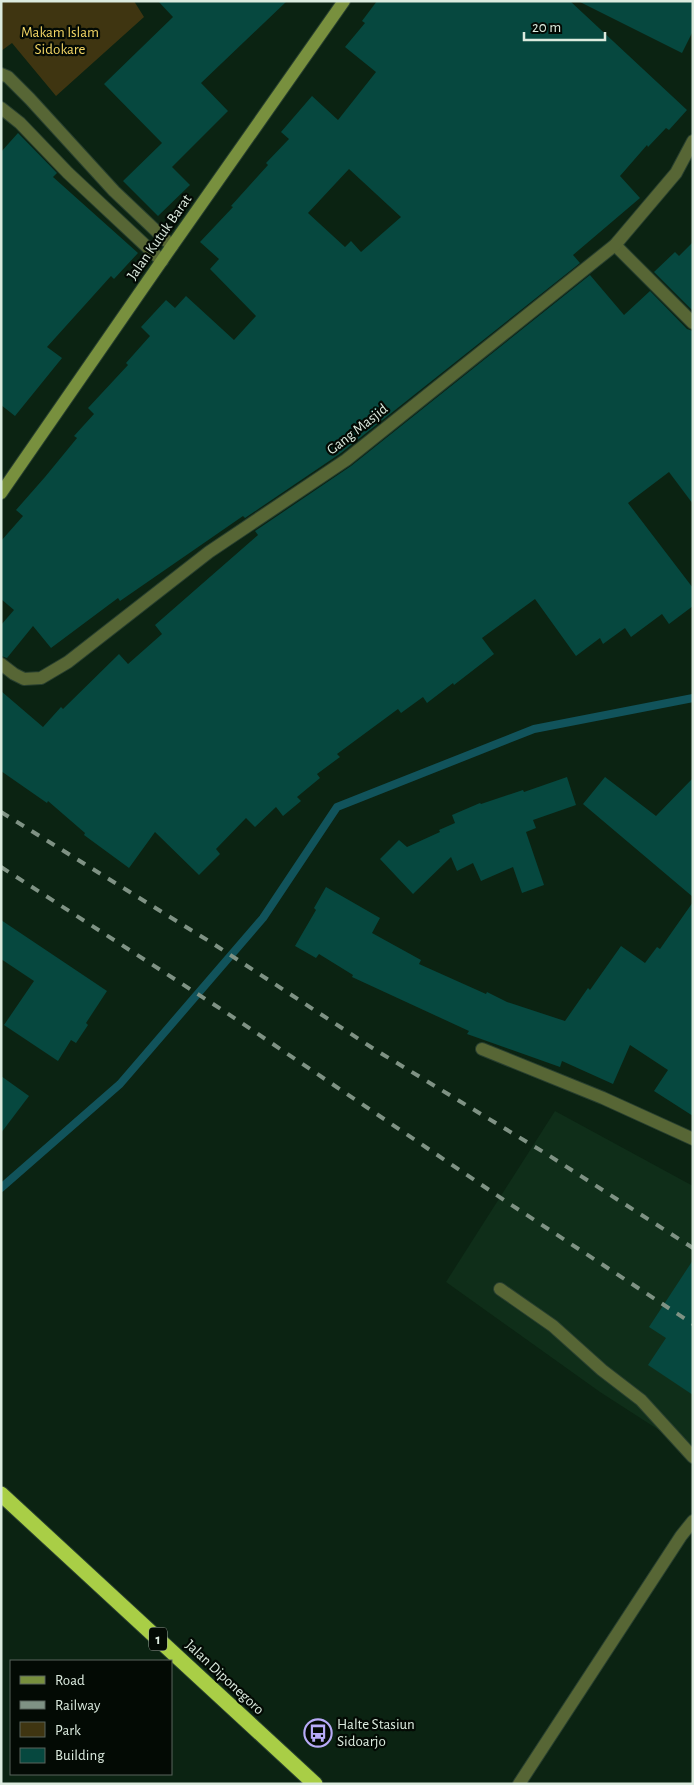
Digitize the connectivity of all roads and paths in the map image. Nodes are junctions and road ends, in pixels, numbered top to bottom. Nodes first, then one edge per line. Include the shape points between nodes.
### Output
1 (344, 1) edge
2 (1, 74) edge
3 (1, 108) edge
4 (693, 141) edge
5 (614, 245) junction
6 (172, 246) junction
7 (162, 261) junction
8 (693, 324) edge
9 (1, 493) edge
10 (1, 664) edge
11 (482, 1049) dead end
12 (693, 1139) edge
13 (500, 1289) dead end
14 (693, 1456) edge
15 (1, 1494) edge
16 (693, 1521) edge
17 (315, 1784) edge
18 (519, 1784) edge

1 - 6 street, Jalan Kutuk Barat
2 - 6 street via 30,99 114,190
3 - 7 street
4 - 5 street, Gang Masjid via 676,172
5 - 8 street
5 - 10 street, Gang Masjid via 346,460 209,552 68,662 41,678 24,680
6 - 7 street, Jalan Kutuk Barat
7 - 9 street, Jalan Kutuk Barat
11 - 12 street
13 - 14 street via 553,1326 641,1400
15 - 17 highway, Jalan Diponegoro / 1
16 - 18 street

